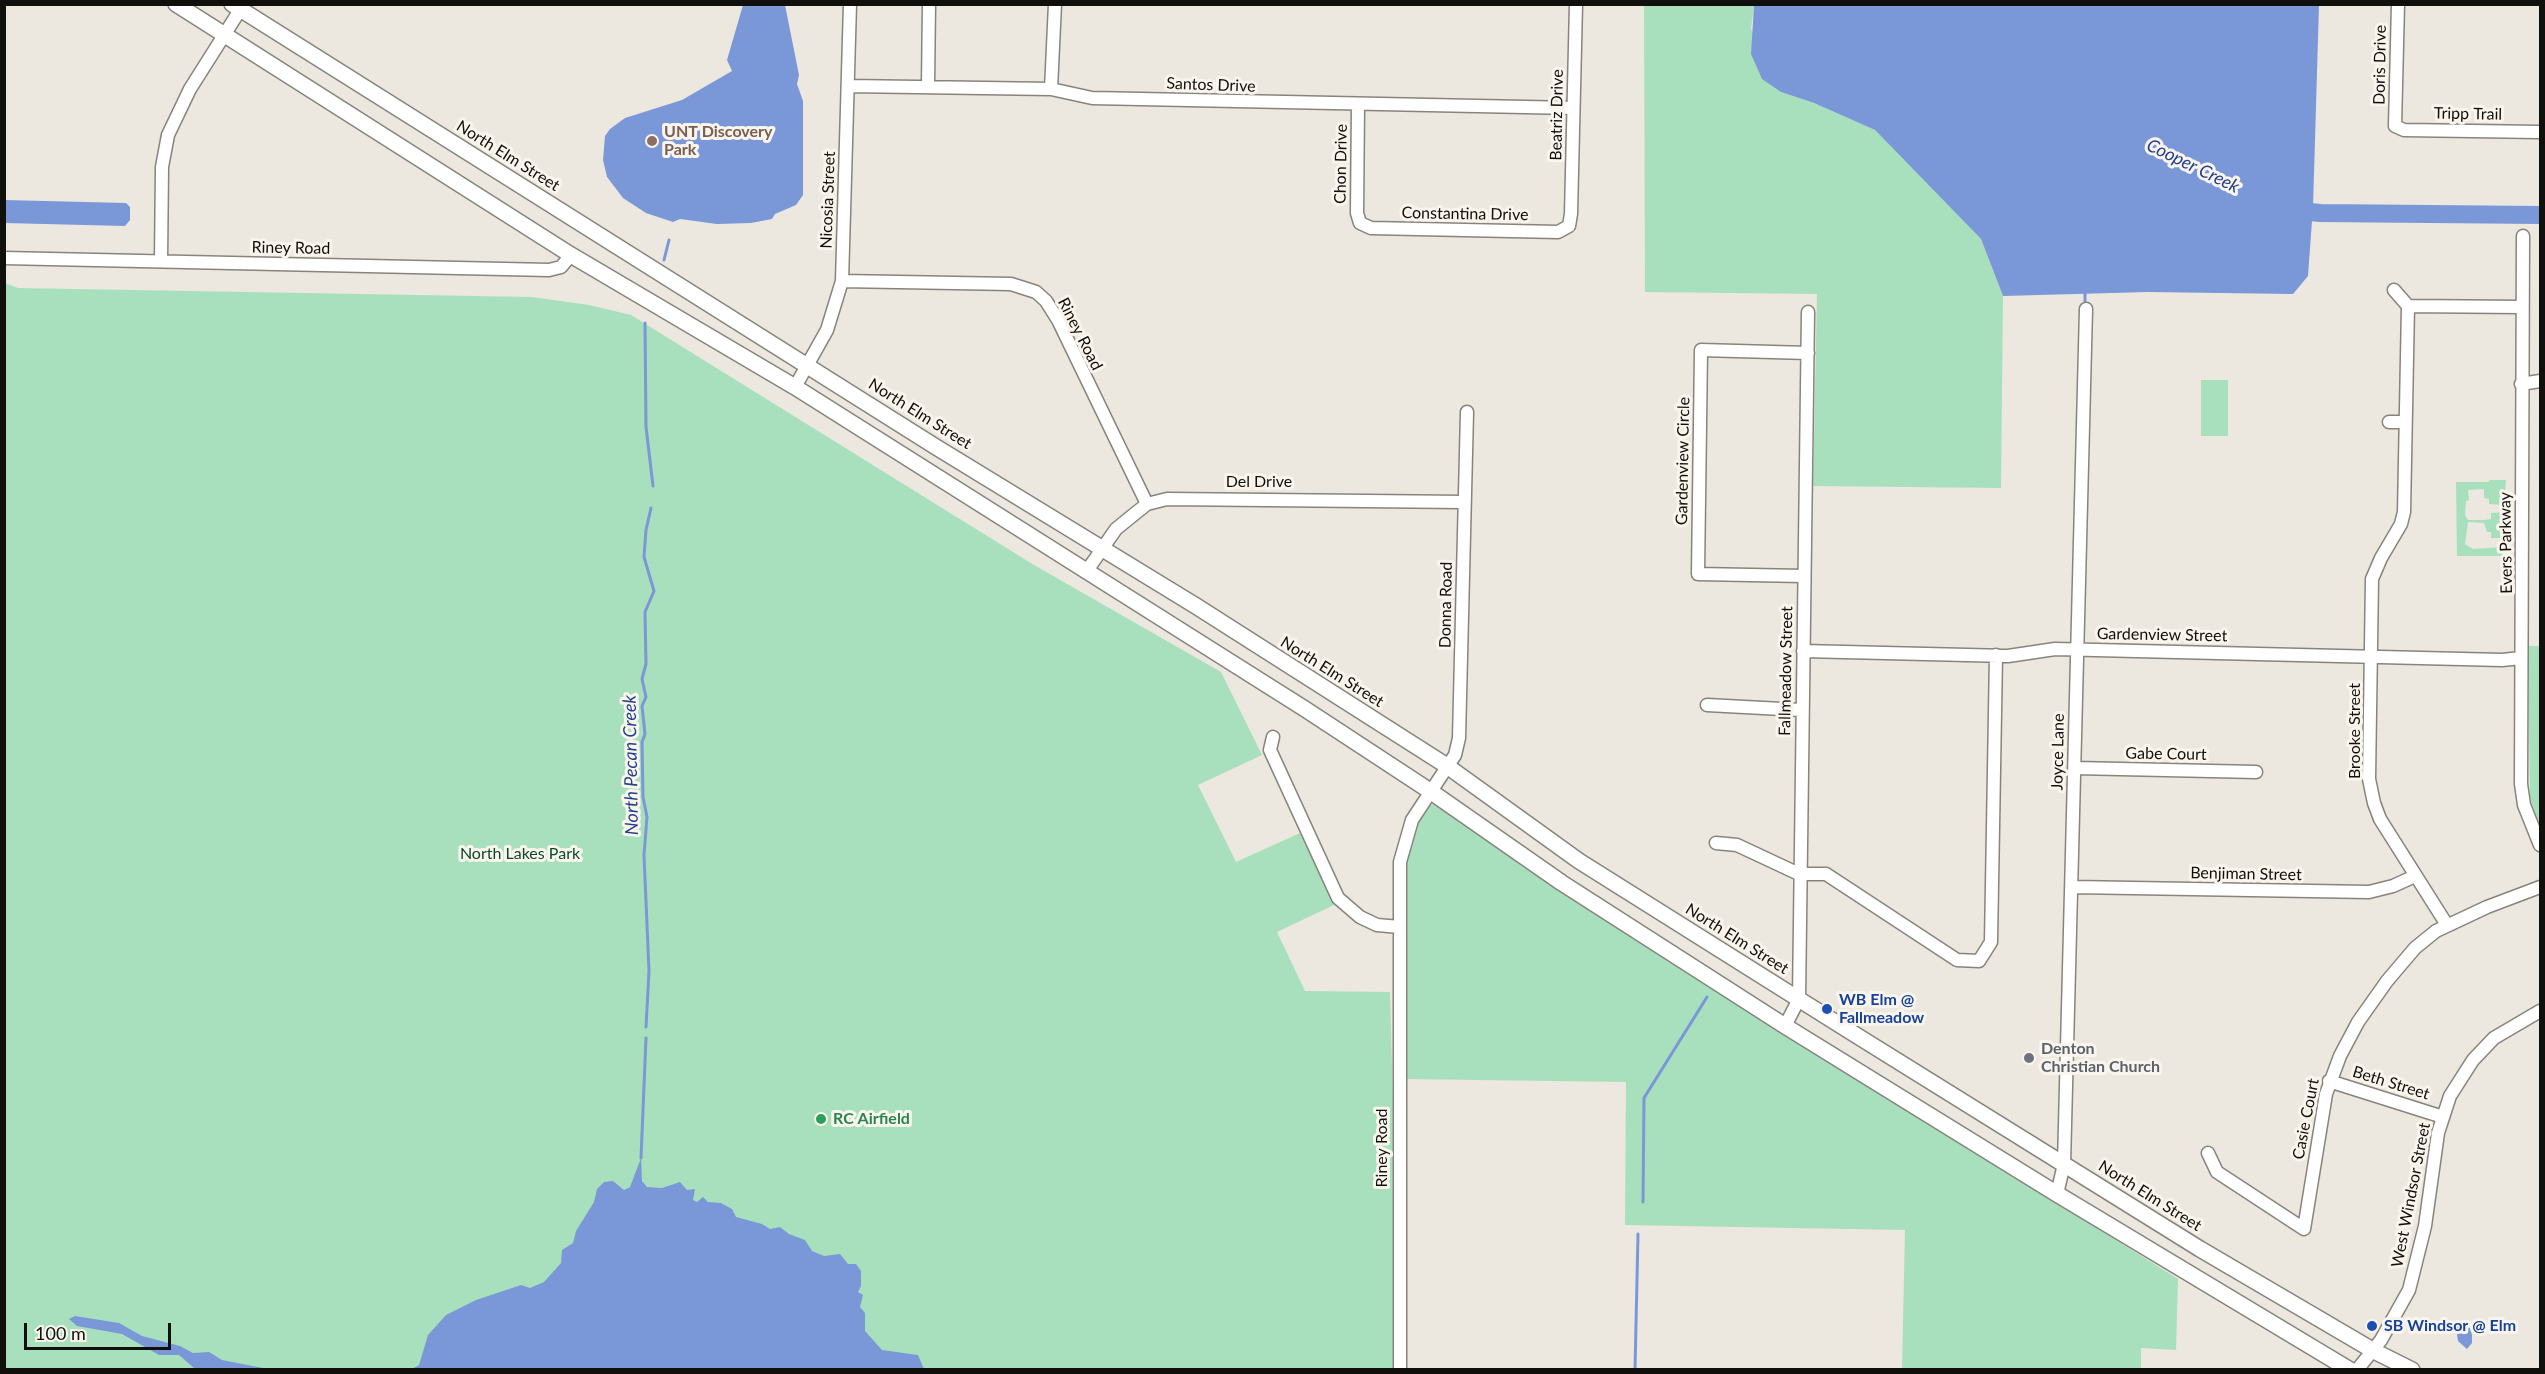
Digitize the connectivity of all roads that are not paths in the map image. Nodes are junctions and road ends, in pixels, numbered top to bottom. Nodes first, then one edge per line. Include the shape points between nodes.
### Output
1 (176, 4) edge
2 (850, 4) edge
3 (929, 4) edge
4 (1055, 4) edge
5 (1576, 4) edge
6 (2398, 4) edge
7 (236, 7) edge
8 (224, 34) junction
9 (849, 86) junction
10 (928, 86) junction
11 (1051, 89) junction
12 (1358, 105) junction
13 (1573, 108) junction
14 (2395, 126) joint
15 (2541, 132) edge
16 (1360, 223) joint
17 (1569, 226) joint
18 (2523, 236) dead end
19 (571, 255) junction
20 (4, 258) edge
21 (161, 261) junction
22 (842, 281) junction
23 (2394, 290) dead end
24 (2408, 306) junction
25 (2522, 307) junction
26 (2086, 309) dead end
27 (1808, 312) dead end
28 (1808, 353) junction
29 (809, 365) junction
30 (2541, 381) edge
31 (2522, 384) junction
32 (795, 387) junction
33 (1467, 412) dead end
34 (2405, 422) junction
35 (2389, 423) dead end
36 (1464, 502) junction
37 (1147, 504) junction
38 (1103, 549) junction
39 (1086, 572) junction
40 (1804, 576) junction
41 (2078, 650) junction
42 (1803, 651) junction
43 (1996, 656) junction
44 (2371, 656) junction
45 (2522, 658) junction
46 (1707, 705) dead end
47 (1802, 710) junction
48 (1273, 737) dead end
49 (1447, 766) junction
50 (2075, 768) junction
51 (2256, 772) dead end
52 (1430, 791) junction
53 (1716, 843) dead end
54 (2541, 845) edge
55 (1799, 874) junction
56 (2415, 876) junction
57 (2073, 887) junction
58 (2541, 887) edge
59 (2447, 925) junction
60 (1400, 927) junction
61 (1799, 999) junction
62 (2541, 1011) edge
63 (1785, 1026) junction
64 (2330, 1081) junction
65 (2443, 1117) junction
66 (2208, 1153) dead end
67 (2064, 1164) junction
68 (2057, 1194) junction
69 (2374, 1351) junction
70 (1400, 1370) edge
71 (2350, 1370) edge
72 (2357, 1370) edge
73 (2412, 1370) edge

1 - 8 main road
2 - 9 street, Nicosia Street
3 - 10 street
4 - 11 street
5 - 13 street, Beatriz Drive
6 - 14 street, Doris Drive
7 - 8 street
7 - 29 main road, North Elm Street
8 - 19 main road
8 - 21 street via 177,111 168,135 162,167
9 - 10 street, Santos Drive
9 - 22 street, Nicosia Street
10 - 11 street, Santos Drive
11 - 12 street, Santos Drive via 1092,98
12 - 13 street, Santos Drive
12 - 16 street, Chon Drive
13 - 17 street, Beatriz Drive
14 - 15 street, Tripp Trail via 2404,130
16 - 17 street, Constantina Drive via 1371,228 1558,232
18 - 25 street, Evers Parkway
19 - 21 street, Riney Road via 561,267 549,270
19 - 32 main road
20 - 21 street, Riney Road
22 - 29 street, Nicosia Street via 827,330
22 - 37 street, Riney Road via 1011,284 1036,292 1058,320
23 - 24 street
24 - 25 street
24 - 34 street, Brooke Street
25 - 31 street, Evers Parkway
26 - 41 street, Joyce Lane
27 - 28 street, Fallmeadow Street
28 - 40 street, Fallmeadow Street
28 - 40 street, Gardenview Circle via 1701,350 1698,574
29 - 32 street, Nicosia Street
29 - 38 main road, North Elm Street
30 - 31 street
31 - 45 street, Evers Parkway
32 - 39 main road
33 - 36 street, Donna Road
34 - 35 street
34 - 44 street, Brooke Street via 2405,525 2381,558 2372,579
36 - 37 street, Del Drive via 1167,499
36 - 49 street, Donna Road via 1460,725 1457,750
37 - 38 street via 1116,530
38 - 39 street
38 - 49 main road, North Elm Street
39 - 52 main road
40 - 42 street, Fallmeadow Street
41 - 43 street, Gardenview Street
41 - 44 street, Gardenview Street
41 - 50 street, Joyce Lane
42 - 43 street, Gardenview Street
42 - 47 street, Fallmeadow Street
43 - 55 street via 1991,942 1987,953 1979,961 1957,960 1826,874
44 - 45 street, Gardenview Street
44 - 56 street, Brooke Street via 2370,779 2374,803
45 - 54 street, Evers Parkway via 2524,805
46 - 47 street
47 - 55 street, Fallmeadow Street
48 - 60 street via 1270,750 1338,898 1360,917 1377,925
49 - 52 street, Donna Road
49 - 61 main road, North Elm Street via 1579,861
50 - 51 street, Gabe Court
50 - 57 street, Joyce Lane
52 - 60 street, Riney Road via 1412,820 1402,850
52 - 63 main road via 1562,883
53 - 55 street via 1737,844
55 - 61 street, Fallmeadow Street
56 - 57 street, Benjiman Street via 2369,892
56 - 59 street, Brooke Street
57 - 67 street, Joyce Lane
58 - 59 street, Casie Court
59 - 64 street, Casie Court via 2415,948 2386,981 2358,1022
60 - 70 street, Riney Road
61 - 63 street, Fallmeadow Street
61 - 67 main road, North Elm Street
62 - 65 street, West Windsor Street via 2494,1038 2480,1053 2460,1078
63 - 68 main road
64 - 65 street, Beth Street
64 - 66 street, Casie Court via 2304,1229 2217,1172
65 - 69 street, West Windsor Street via 2416,1265 2397,1315
67 - 68 street, Joyce Lane
67 - 69 main road, North Elm Street
68 - 71 main road
69 - 72 street, West Windsor Street
69 - 73 main road, North Elm Street

